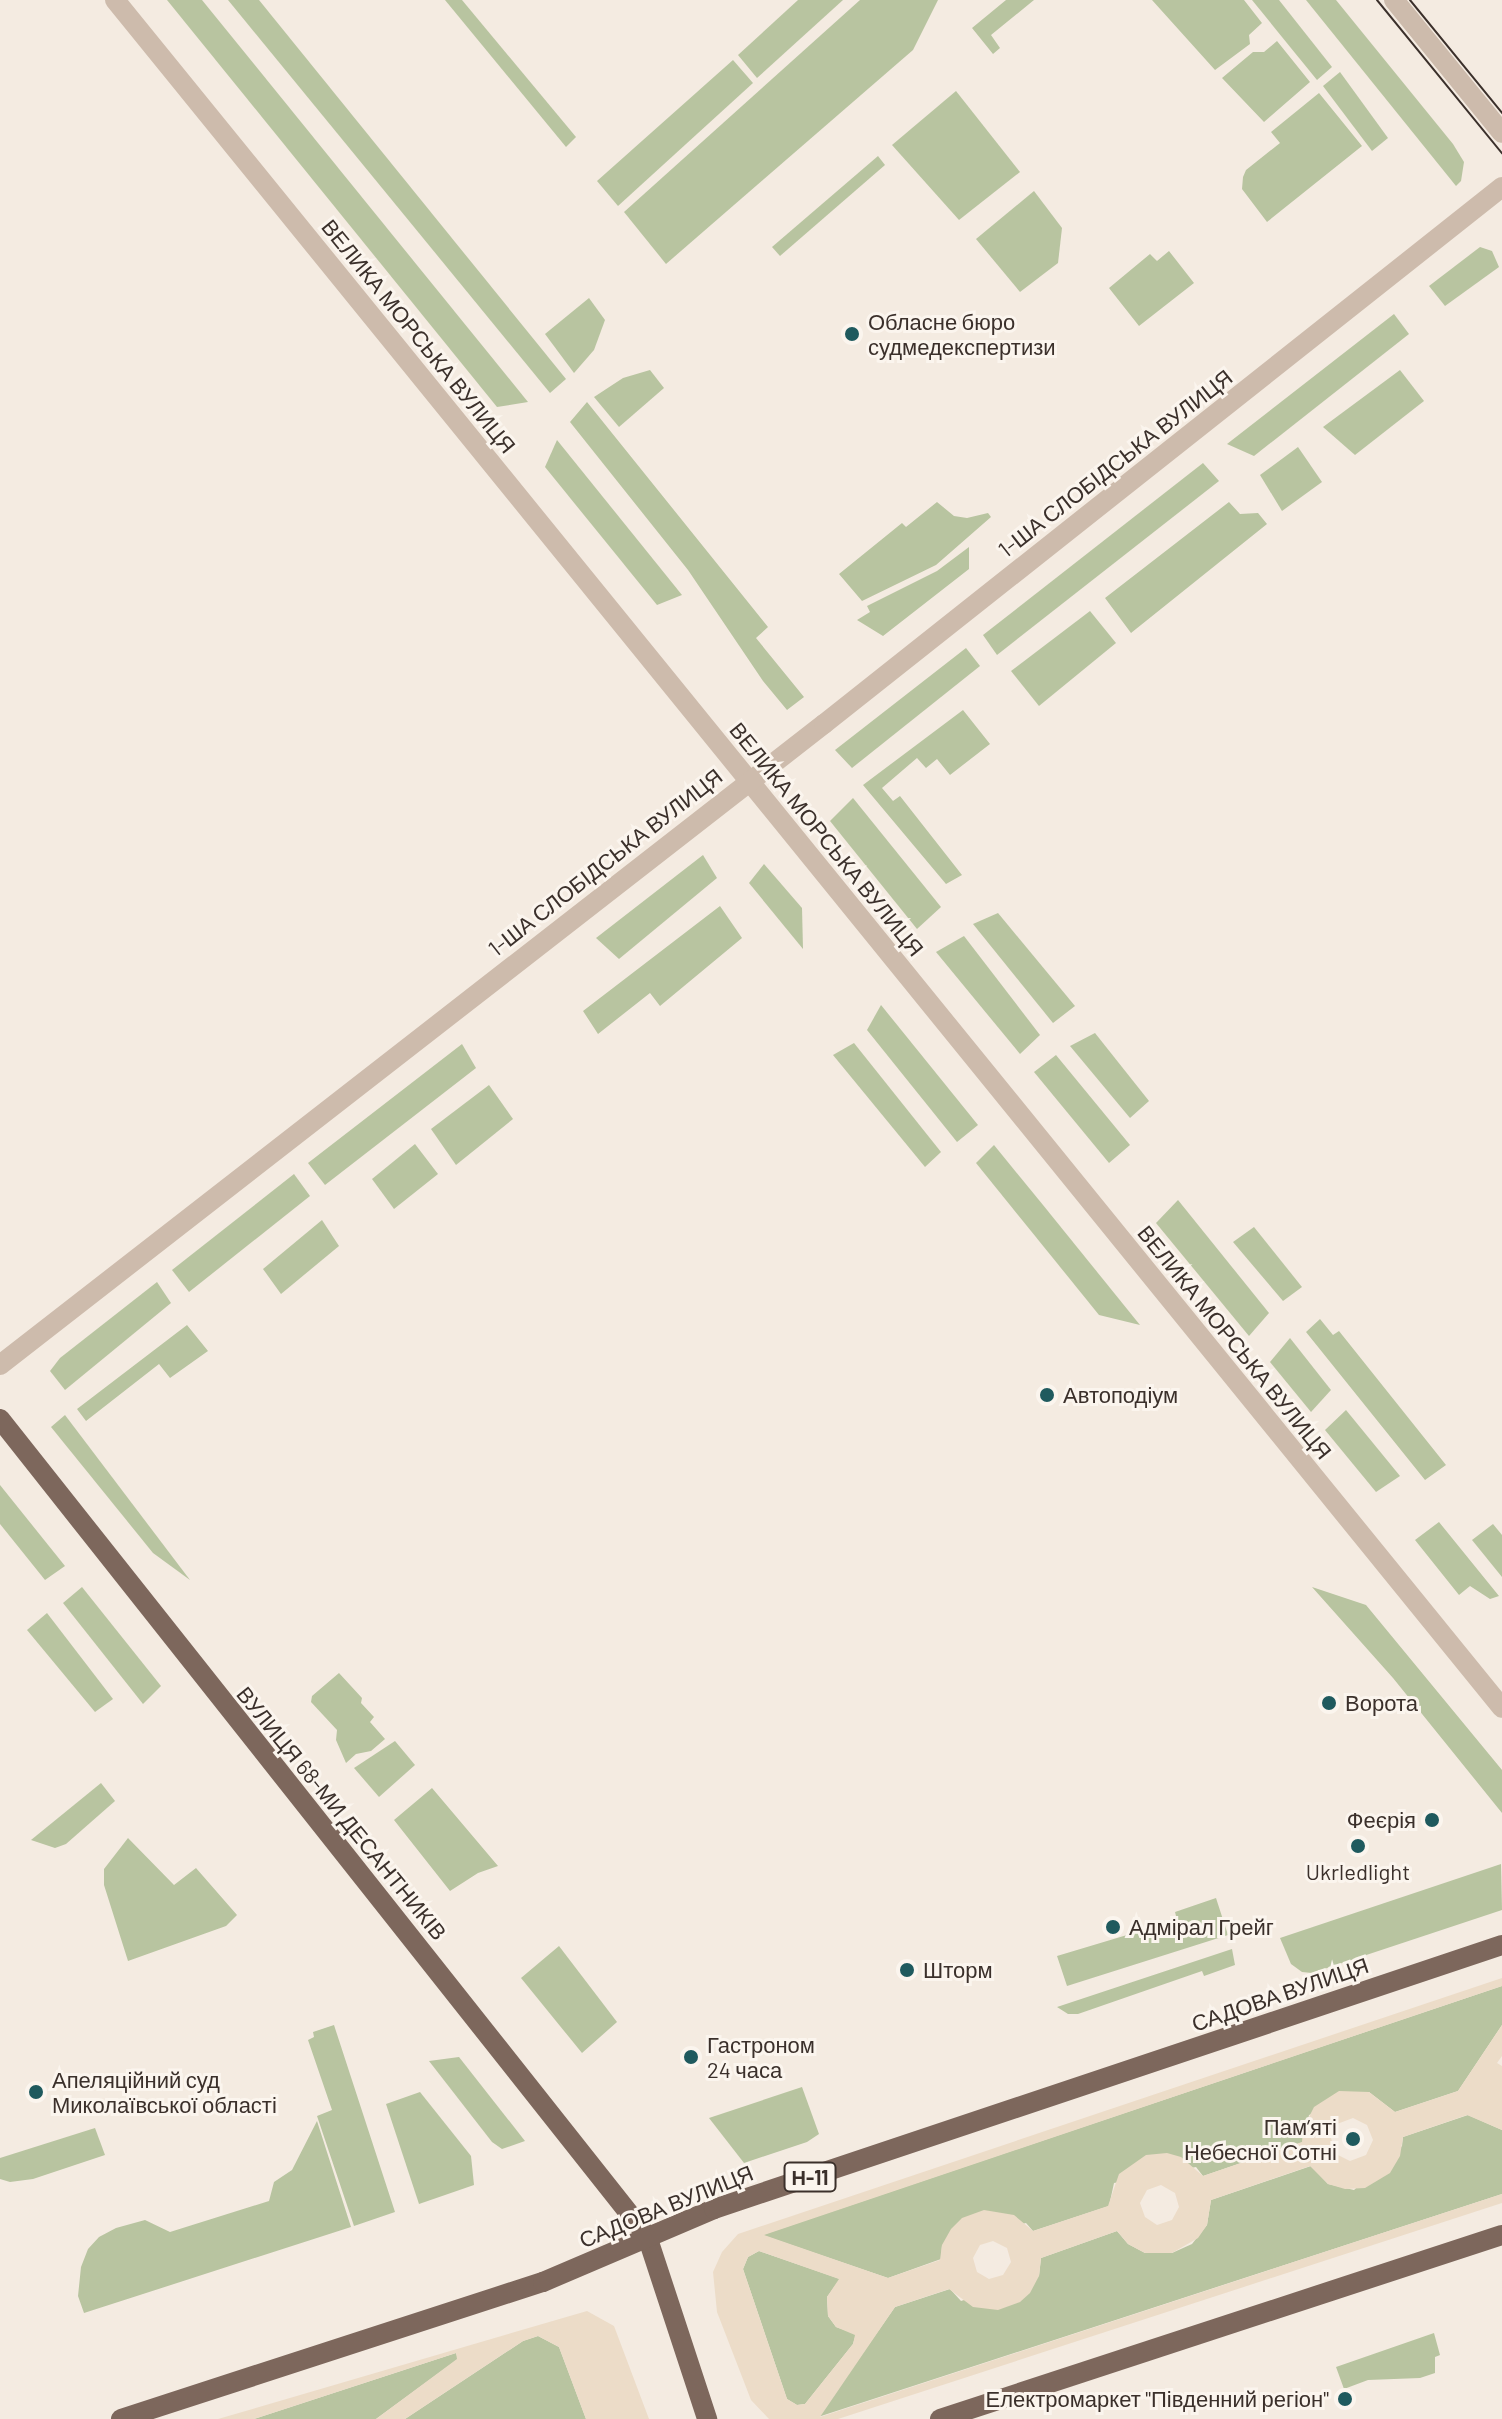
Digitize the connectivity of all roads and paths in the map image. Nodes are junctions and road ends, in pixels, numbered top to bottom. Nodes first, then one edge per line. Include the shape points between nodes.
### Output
1 (115, 0) edge
2 (1394, 0) edge
3 (1502, 133) edge
4 (1502, 187) edge
5 (749, 781) junction
6 (0, 1365) edge
7 (0, 1419) edge
8 (1502, 1708) edge
9 (1502, 1945) edge
10 (1502, 2235) edge
11 (647, 2236) junction
12 (121, 2419) edge
13 (707, 2419) edge
14 (940, 2419) edge

1 - 5 street, ВЕЛИКА МОРСЬКА ВУЛИЦЯ
2 - 3 street
4 - 5 street, 1-ША СЛОБІДСЬКА ВУЛИЦЯ
5 - 6 street, 1-ША СЛОБІДСЬКА ВУЛИЦЯ
5 - 8 street, ВЕЛИКА МОРСЬКА ВУЛИЦЯ
7 - 11 main road, ВУЛИЦЯ 68-МИ ДЕСАНТНИКІВ
9 - 11 main road, САДОВА ВУЛИЦЯ / Н-11
10 - 14 main road
11 - 12 main road, САДОВА ВУЛИЦЯ / Н-11 via 543,2282
11 - 13 main road

